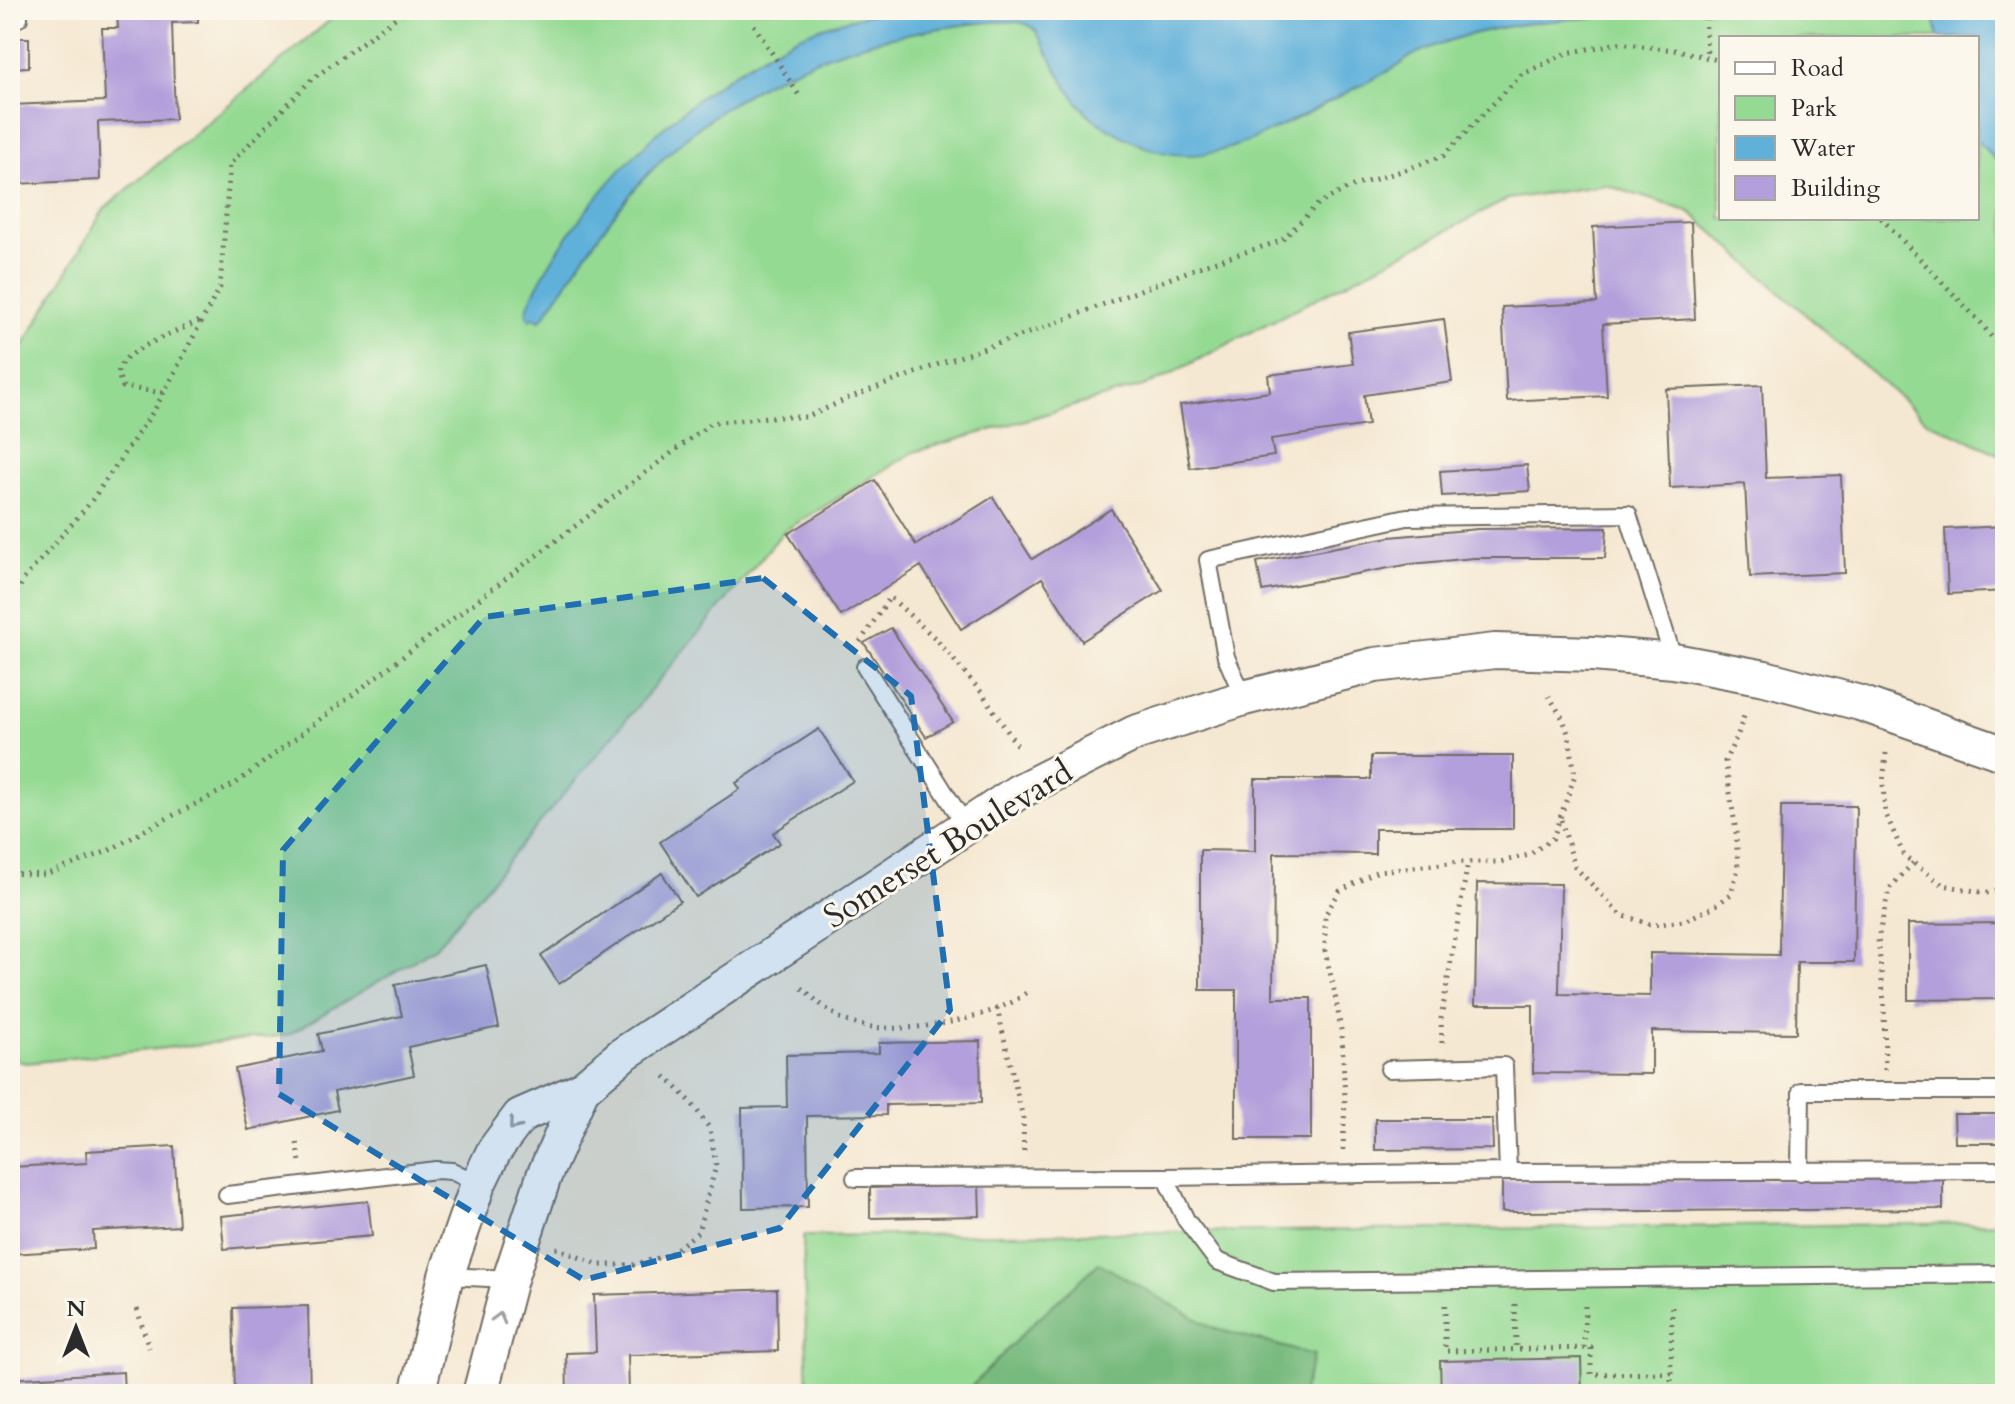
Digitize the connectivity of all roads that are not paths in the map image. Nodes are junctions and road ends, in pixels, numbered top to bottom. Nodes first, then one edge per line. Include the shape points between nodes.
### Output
1 (19, 10) edge
2 (10, 18) edge
3 (1674, 661) junction
4 (865, 667) road end
5 (1244, 698) junction
6 (2005, 754) edge
7 (966, 826) junction
8 (1389, 1069) dead end
9 (582, 1089) junction
10 (2005, 1091) edge
11 (2005, 1170) edge
12 (1508, 1172) junction
13 (1800, 1172) junction
14 (1165, 1177) junction
15 (855, 1178) dead end
16 (478, 1184) junction
17 (227, 1195) dead end
18 (2005, 1274) edge
19 (446, 1276) junction
20 (510, 1279) junction
21 (417, 1394) edge
22 (480, 1394) edge

1 - 2 lane via 19,18
3 - 5 street, Somerset Boulevard via 1495,651 1375,665
3 - 5 lane via 1628,514 1407,517 1208,560 1226,657
3 - 6 street, Somerset Boulevard via 1860,703
4 - 7 lane
5 - 7 street, Somerset Boulevard via 1135,733 1018,792
7 - 9 street, Somerset Boulevard via 622,1055
8 - 12 lane via 1504,1066
9 -> 16 street, Somerset Boulevard via 520,1116
9 - 20 street, Somerset Boulevard via 544,1176
10 - 13 lane via 1801,1091
11 - 13 lane
12 - 13 lane
12 - 14 lane
14 - 15 lane
14 - 18 lane via 1186,1220 1217,1261 1274,1282
16 - 17 lane via 452,1171 436,1170
16 - 19 street, Somerset Boulevard
19 - 20 lane
19 - 21 street, Somerset Boulevard
22 -> 20 street, Somerset Boulevard

